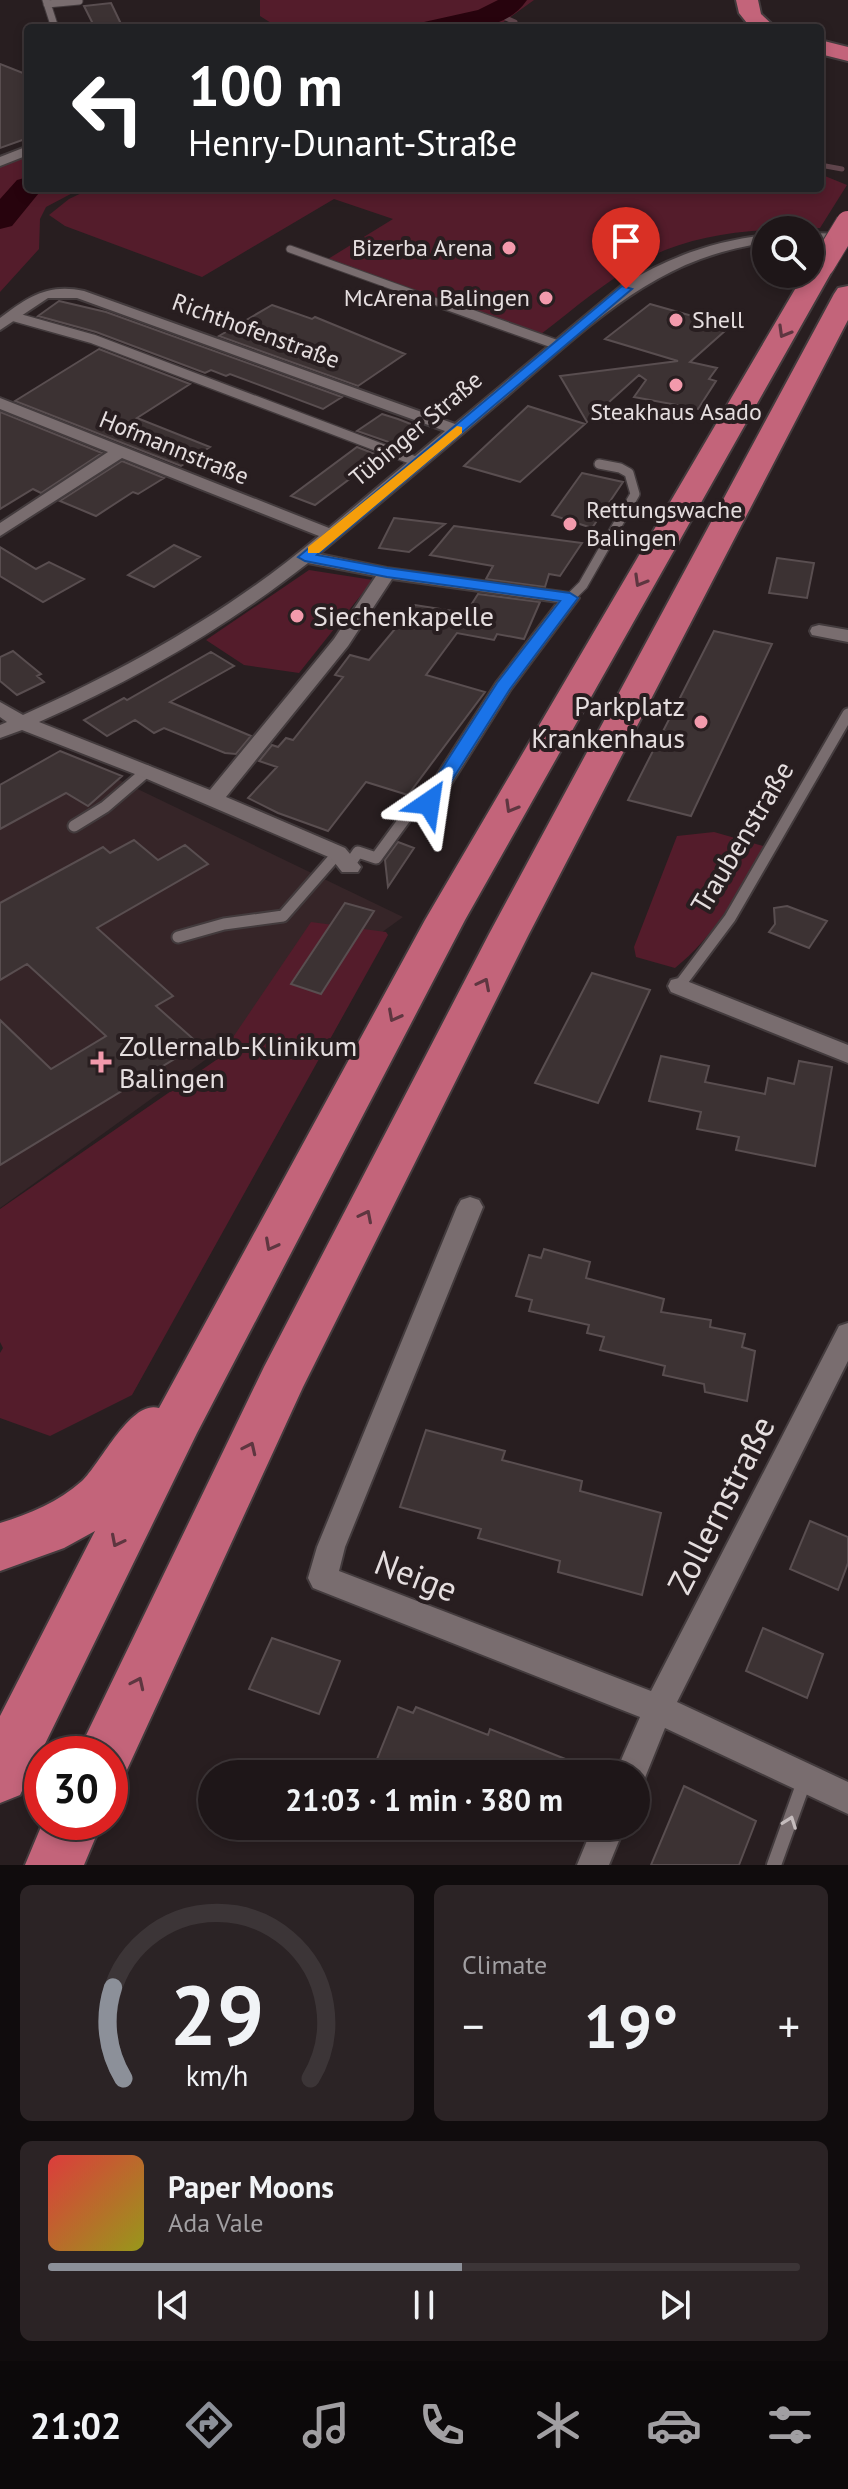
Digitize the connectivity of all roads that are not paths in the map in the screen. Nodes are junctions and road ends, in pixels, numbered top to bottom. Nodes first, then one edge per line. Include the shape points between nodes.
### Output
1 (747, 0) edge
2 (79, 1) edge
3 (46, 2) edge
4 (54, 24) edge
5 (758, 24) edge
6 (24, 152) edge
7 (0, 162) edge
8 (848, 223) edge
9 (848, 238) edge
10 (752, 241) edge
11 (290, 249) dead end
12 (827, 265) edge
13 (6, 320) edge
14 (558, 345) junction
15 (0, 403) edge
16 (457, 430) junction
17 (118, 453) junction
18 (418, 462) junction
19 (599, 464) dead end
20 (0, 531) edge
21 (332, 535) junction
22 (305, 557) junction
23 (387, 573) junction
24 (570, 598) junction
25 (819, 631) dead end
26 (848, 636) edge
27 (0, 708) edge
28 (848, 714) edge
29 (20, 722) junction
30 (0, 732) edge
31 (147, 771) junction
32 (213, 800) junction
33 (429, 803) joint
34 (74, 826) dead end
35 (346, 861) junction
36 (178, 937) dead end
37 (679, 986) joint
38 (848, 1054) edge
39 (470, 1207) dead end
40 (848, 1334) edge
41 (204, 1372) junction
42 (0, 1547) edge
43 (658, 1709) junction
44 (114, 1736) edge
45 (637, 1760) edge
46 (0, 1775) edge
47 (805, 1779) junction
48 (848, 1798) edge
49 (65, 1840) edge
50 (603, 1840) edge
51 (54, 1865) edge
52 (593, 1865) edge
53 (774, 1865) edge

1 - 5 highway
2 - 3 lane
3 - 4 lane
6 - 7 street
8 - 12 highway, bridge
9 - 12 street
10 - 14 street, Tübinger Straße via 709,247 663,265
11 - 14 lane
12 -> 41 highway via 445,920
44 -> 12 highway via 281,1382 509,934
13 - 16 street, Richthofenstraße via 54,290 79,294
13 - 18 lane via 93,339
14 - 16 street, Tübinger Straße
15 - 17 street, Hofmannstraße
16 - 18 street, Tübinger Straße
17 - 20 street
17 - 21 street, Hofmannstraße
18 - 21 street, Tübinger Straße
19 - 24 lane via 627,469 635,479 635,494 583,585
21 - 22 street, Tübinger Straße
22 - 23 street
22 - 29 street, Tübinger Straße via 240,607 100,688
23 - 24 street
23 - 32 street via 341,642
24 - 33 street via 503,687
25 - 26 street
27 - 29 street
28 - 37 lane, Traubenstraße via 730,918
29 - 30 street, Tübinger Straße
29 - 31 street
31 - 32 street
31 - 34 lane
32 - 35 street
33 - 35 lane via 415,805 376,858 358,852
35 - 36 lane via 283,916
37 - 38 street
39 - 43 street, Neige via 323,1578
40 - 43 street, Zollernstraße
41 - 42 highway via 147,1435 111,1486 86,1508 37,1537
41 -> 46 highway
43 - 45 street, Zollernstraße
43 - 47 street, Neige
47 - 48 street, Neige
53 -> 47 lane
49 - 51 highway
50 - 52 street

